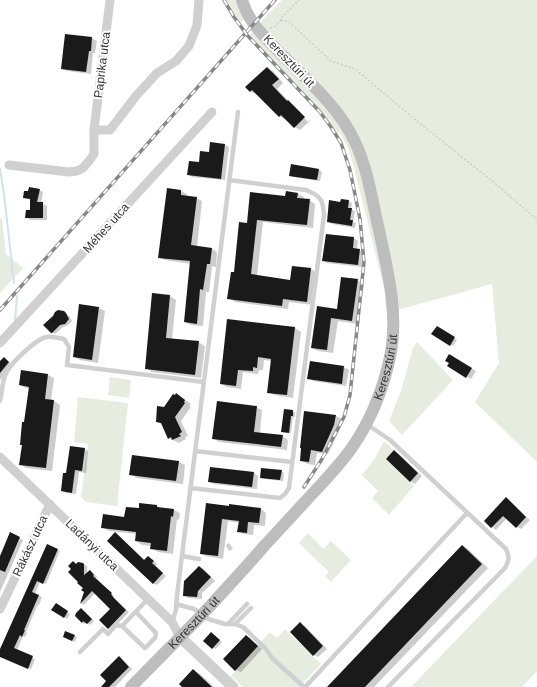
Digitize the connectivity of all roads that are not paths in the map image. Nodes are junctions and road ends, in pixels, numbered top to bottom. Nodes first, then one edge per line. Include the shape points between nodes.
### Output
1 (110, 0) edge
2 (199, 0) edge
3 (242, 0) edge
4 (212, 112) dead end
5 (238, 112) dead end
6 (94, 130) junction
7 (9, 165) dead end
8 (229, 180) junction
9 (0, 343) edge
10 (204, 382) junction
11 (0, 401) edge
12 (366, 424) junction
13 (195, 451) junction
14 (0, 457) edge
15 (292, 462) junction
16 (190, 488) junction
17 (50, 504) junction
18 (467, 512) junction
19 (182, 556) junction
20 (200, 559) dead end
21 (148, 599) junction
22 (176, 604) junction
23 (0, 609) edge
24 (136, 612) junction
25 (202, 614) junction
26 (172, 622) junction
27 (228, 624) junction
28 (235, 624) junction
29 (122, 626) junction
30 (180, 637) junction
31 (80, 652) dead end
32 (131, 687) edge
33 (233, 687) edge
34 (304, 687) edge
35 (388, 687) edge

1 - 6 street, Paprika utca
2 - 6 street via 197,25 189,46 176,61 157,73 110,130
3 - 12 main road, Keresztúri út via 246,14 258,29 338,114 355,142 366,174 391,285 393,307 390,357 383,384
4 - 9 street, Méhes utca
5 - 8 lane
6 - 7 street, Paprika utca via 94,154 83,168 77,171
8 - 10 lane
8 - 15 lane via 306,190 314,193 323,204 324,215
10 - 11 lane via 67,365 69,347 64,339 46,337 30,346 9,368 5,375
10 - 13 lane
12 - 18 lane via 390,440
12 - 25 main road, Keresztúri út via 346,456
13 - 15 lane
13 - 16 lane
14 - 17 street, Ladányi utca
15 - 16 lane via 289,488 280,498
16 - 19 lane
17 - 21 street, Ladányi utca
17 - 23 street, Rákász utca
18 - 34 lane
18 - 35 lane via 506,549 509,560 505,568
19 - 20 lane
19 - 22 lane
21 - 24 lane
21 - 26 street, Ladányi utca
22 - 25 lane
22 - 26 lane
24 - 29 lane
24 - 29 lane via 156,632 155,638 145,648
25 - 27 lane via 208,619
25 - 30 main road, Keresztúri út
26 - 30 street, Ladányi utca
27 - 28 lane
27 - 28 lane via 249,606
28 - 34 lane via 247,630 273,659
29 - 31 lane via 116,625 108,634 103,630
30 - 32 main road, Keresztúri út
30 - 33 street

